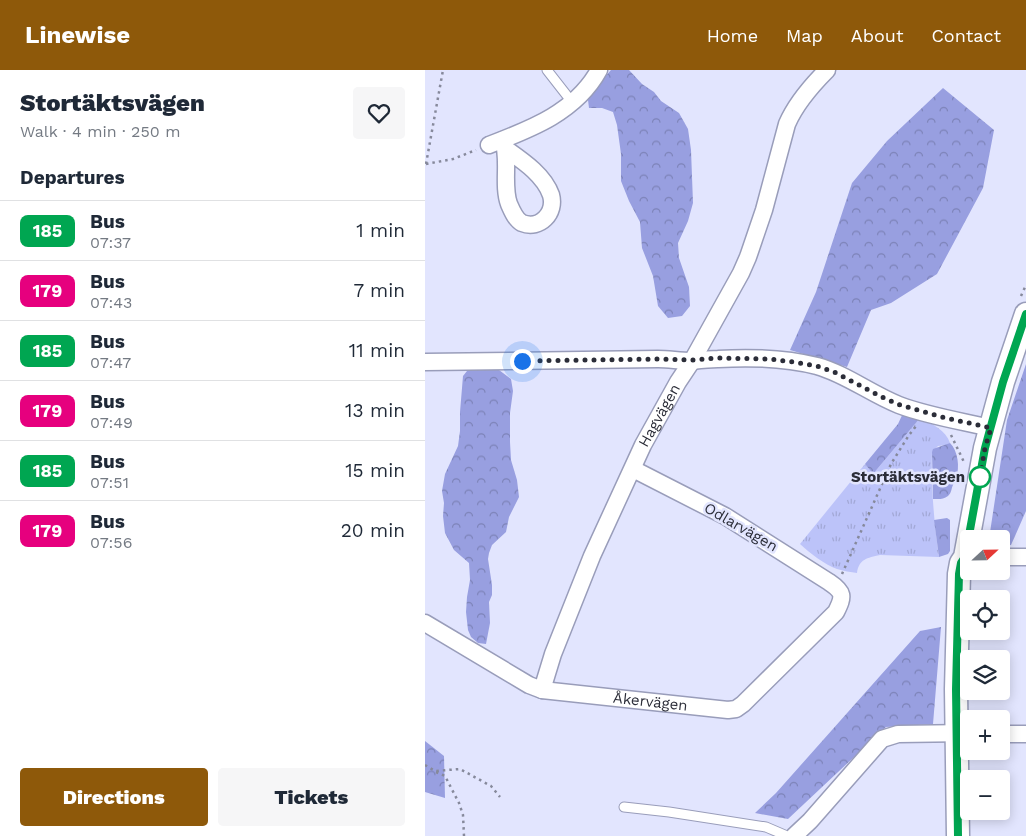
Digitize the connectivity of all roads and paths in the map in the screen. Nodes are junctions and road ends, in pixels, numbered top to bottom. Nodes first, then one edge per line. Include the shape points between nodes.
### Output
1 (443, 70) edge
2 (547, 70) edge
3 (599, 70) edge
4 (827, 70) edge
5 (572, 102) junction
6 (499, 144) joint
7 (426, 164) edge
8 (1026, 314) edge
9 (692, 360) junction
10 (425, 362) edge
11 (929, 413) junction
12 (991, 428) junction
13 (965, 465) dead end
14 (633, 469) junction
15 (971, 530) edge
16 (1010, 557) edge
17 (1026, 558) edge
18 (960, 568) edge
19 (839, 591) junction
20 (425, 623) edge
21 (542, 690) junction
22 (962, 710) edge
23 (960, 733) edge
24 (1010, 734) edge
25 (1026, 734) edge
26 (962, 760) edge
27 (425, 765) edge
28 (435, 771) junction
29 (500, 797) dead end
30 (624, 807) dead end
31 (464, 836) edge
32 (787, 836) edge
33 (794, 836) edge
34 (958, 836) edge

1 - 7 path
2 - 5 lane
3 - 5 street via 583,93
4 - 9 street, Hagvägen via 792,113 749,257
5 - 6 street via 559,114
6 - 7 path
8 - 12 street
9 - 10 street
9 - 11 street via 769,359 817,366 892,402
9 - 14 street, Hagvägen
11 - 12 street
11 - 13 path via 952,437
11 - 19 path via 909,435 891,464
12 - 15 street
14 - 19 street, Odlarvägen via 725,516
14 - 21 street, Hagvägen via 592,556
16 - 17 street
18 - 22 street
19 - 21 street, Åkervägen via 841,603 836,612 736,709 698,708
20 - 21 street, Åkervägen via 521,681
23 - 33 street via 898,734 882,739
24 - 25 street
26 - 34 street
27 - 28 path
28 - 29 path via 460,769 491,786
28 - 31 path via 445,776 459,803
30 - 32 lane via 766,827

